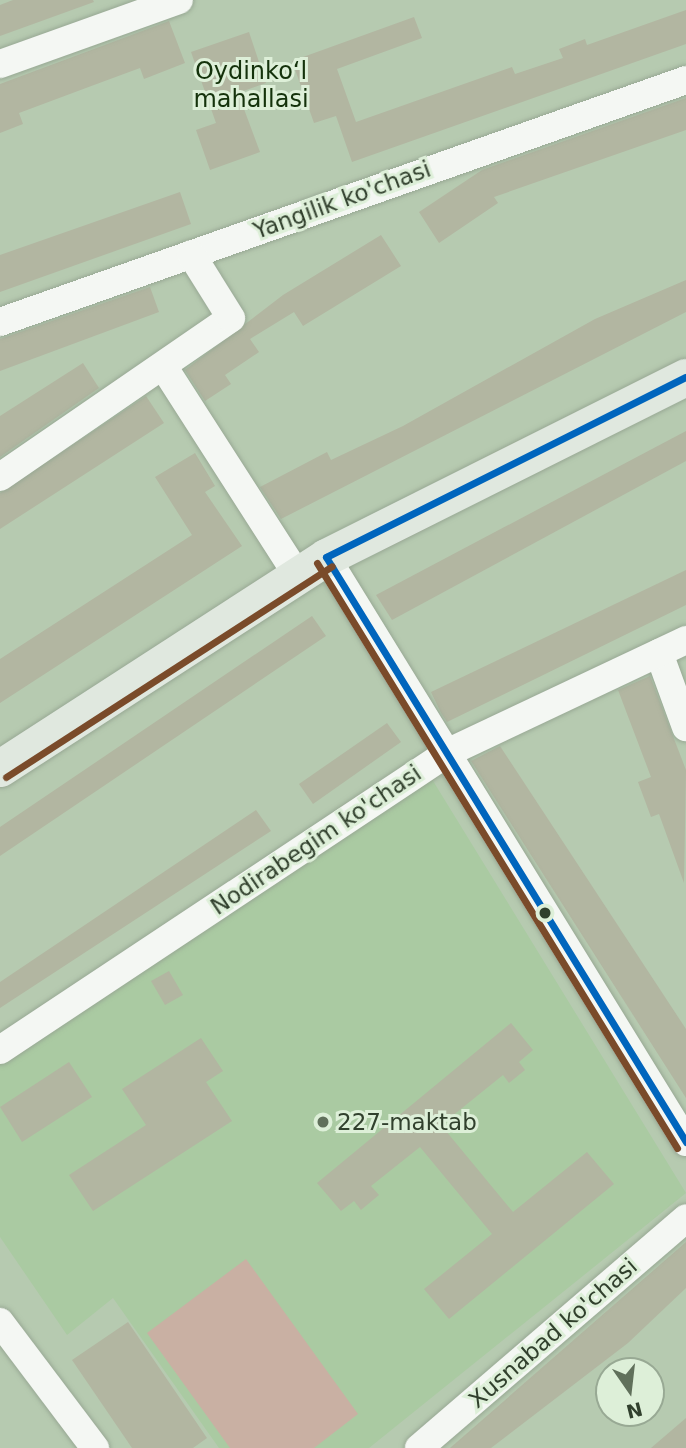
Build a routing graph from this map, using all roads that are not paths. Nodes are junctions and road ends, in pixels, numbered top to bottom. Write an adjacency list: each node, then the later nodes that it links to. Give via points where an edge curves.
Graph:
1 (179, 0): 2 (street)
2 (0, 64)
3 (686, 80): 4 (street, Yangilik ko'chasi)
4 (191, 254): 5 (street, Yangilik ko'chasi); 6 (street, via 231,318)
5 (0, 322)
6 (165, 369): 8 (street); 9 (street)
7 (686, 377): 9 (main road)
8 (0, 477)
9 (311, 566): 13 (street); 14 (main road)
10 (686, 640): 11 (street, Nodirabegim ko'chasi)
11 (659, 653): 12 (street); 13 (street, Nodirabegim ko'chasi)
12 (686, 727)
13 (449, 752): 15 (street, Nodirabegim ko'chasi); 16 (street)
14 (0, 768)
15 (0, 1050)
16 (686, 1143)
17 (686, 1218): 20 (street, Xusnabad ko'chasi)
18 (0, 1322): 19 (street)
19 (95, 1448)
20 (419, 1448)

